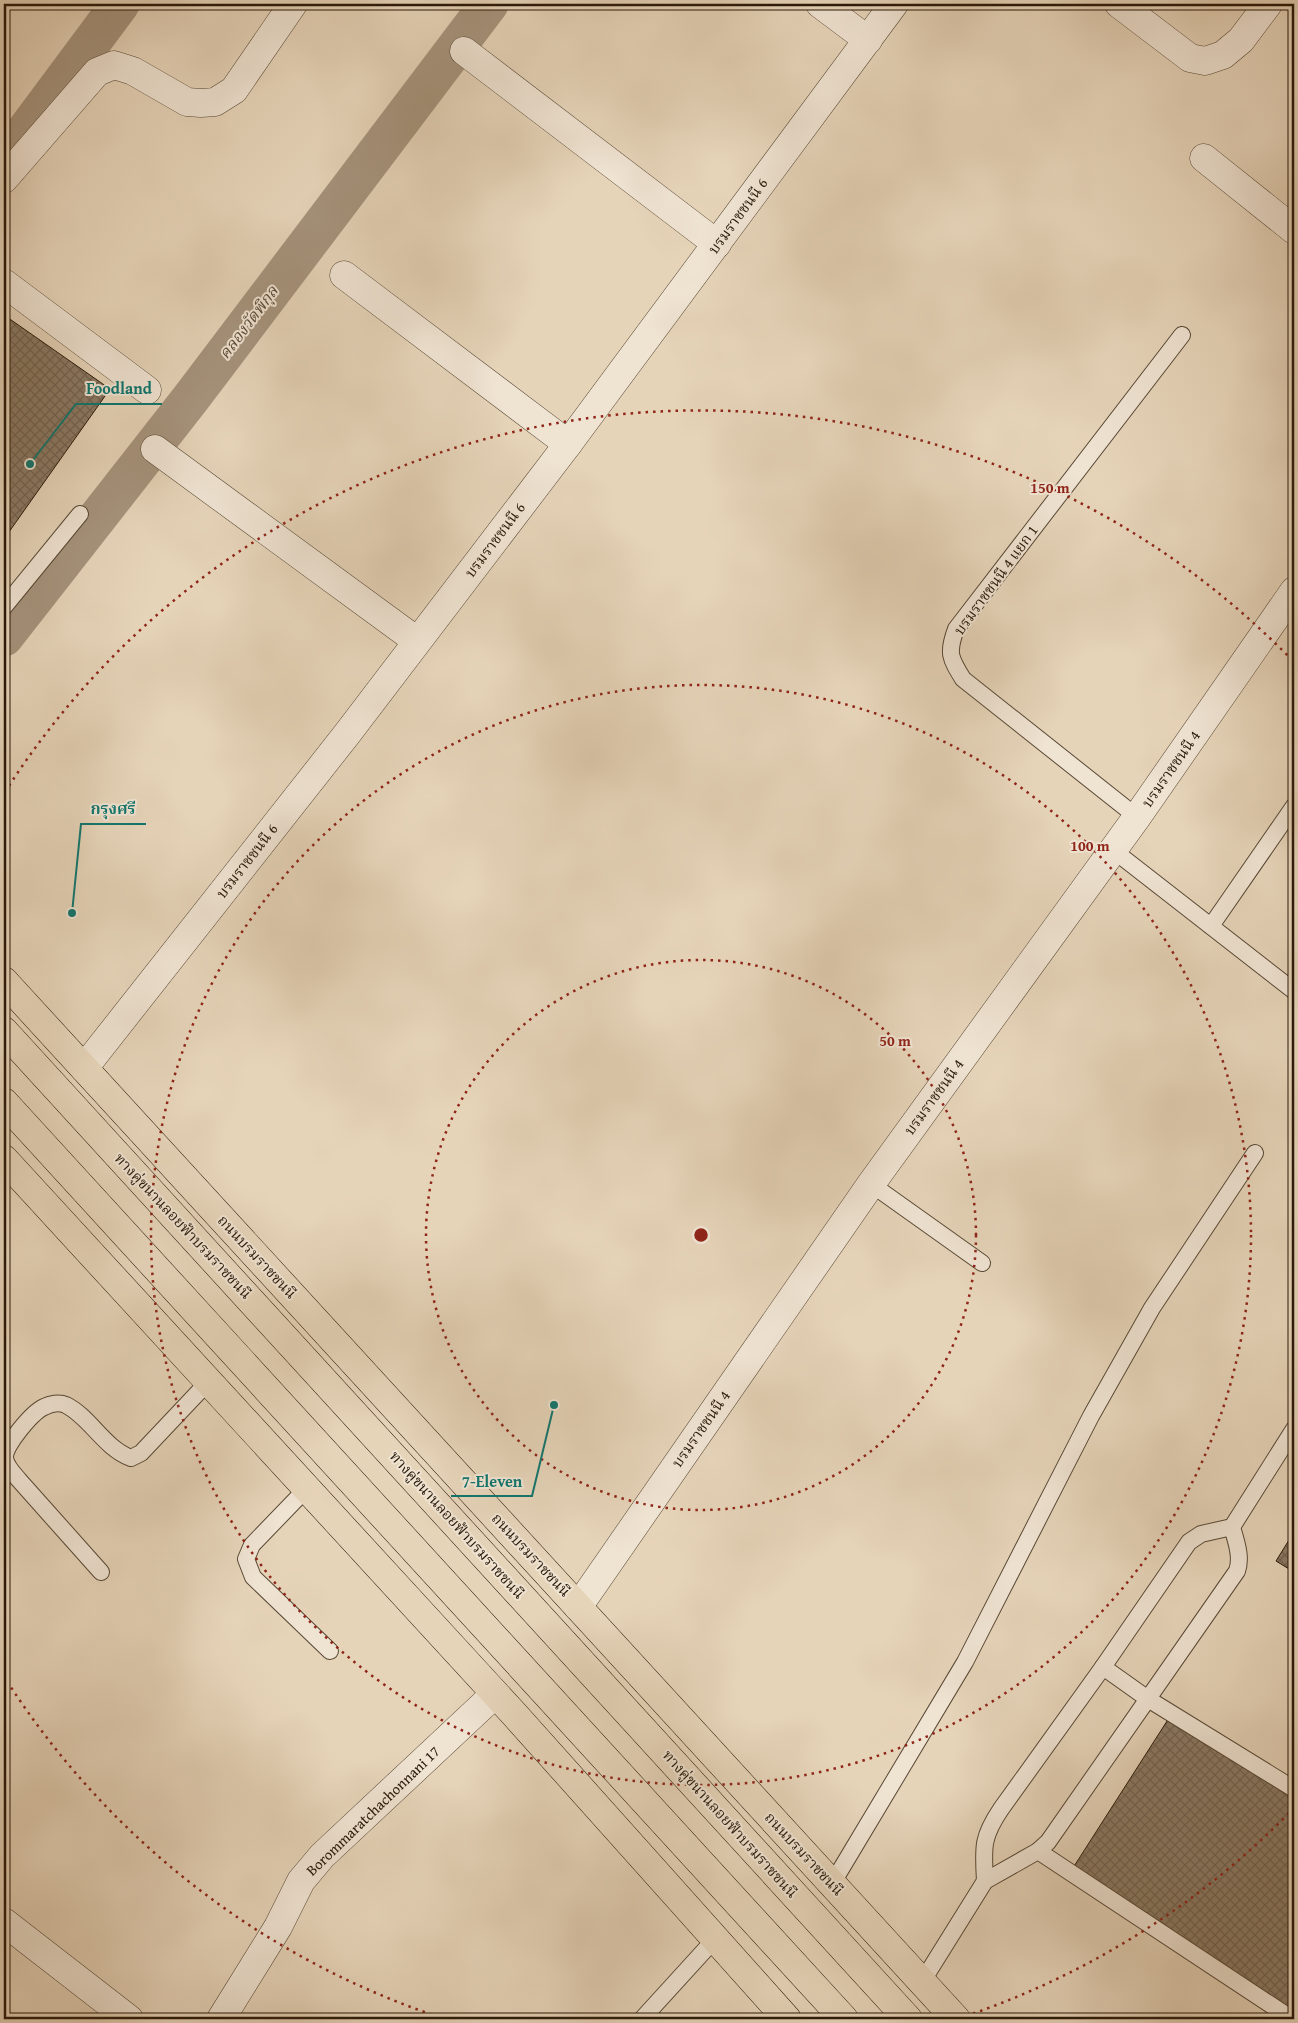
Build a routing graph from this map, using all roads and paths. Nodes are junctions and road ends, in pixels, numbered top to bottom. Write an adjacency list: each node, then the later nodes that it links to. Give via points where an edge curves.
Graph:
1 (294, 4): 9 (street, via 234,90 214,102 187,102 132,71 114,65 97,72)
2 (820, 4): 6 (street)
3 (894, 4): 6 (street, บรมราชชนนี 6)
4 (1119, 4): 5 (street, via 1190,58 1205,61 1223,55 1241,40)
5 (1268, 4)
6 (868, 40): 11 (street, บรมราชชนนี 6)
7 (464, 50): 11 (street)
8 (1204, 158): 10 (street)
9 (4, 179)
10 (1294, 230)
11 (718, 244): 16 (street, บรมราชชนนี 6)
12 (344, 275): 16 (street)
13 (4, 283): 15 (street)
14 (1182, 334): 23 (lane, บรมราชชนนี 4 แยก 1, via 956,629 950,646 951,660 963,679)
15 (147, 390)
16 (568, 444): 21 (street, บรมราชชนนี 6)
17 (154, 449): 21 (street)
18 (80, 514): 20 (lane)
19 (1294, 591): 23 (street, บรมราชชนนี 4)
20 (4, 607)
21 (417, 641): 29 (street, บรมราชชนนี 6)
22 (1294, 806): 25 (lane)
23 (1137, 817): 24 (street, บรมราชชนนี 4)
24 (1113, 850): 25 (lane); 33 (street, บรมราชชนนี 4)
25 (1211, 926): 27 (lane)
26 (4, 981): 29 (main road, ถนนบรมราชชนนี)
27 (1294, 991)
28 (4, 1031): 57 (main road, ทางคู่ขนานลอยฟ้าบรมราชชนนี)
29 (84, 1068): 40 (main road, ถนนบรมราชชนนี)
30 (4, 1102): 56 (main road)
31 (1255, 1153): 48 (lane, via 1152,1308 1091,1416 965,1662)
32 (5, 1165): 35 (main road)
33 (871, 1184): 34 (lane); 40 (street, บรมราชชนนี 4)
34 (982, 1263)
35 (209, 1381): 37 (main road); 39 (lane, via 141,1453 131,1458 120,1454 65,1404 53,1403 42,1408 6,1449 7,1464 19,1480)
36 (1294, 1429): 38 (lane)
37 (307, 1488): 41 (lane, via 252,1545 246,1559 253,1577); 43 (main road)
38 (1232, 1527): 42 (lane, via 1201,1534 1189,1542); 44 (lane, via 1238,1552 1237,1571)
39 (101, 1572)
40 (578, 1607): 48 (main road, ถนนบรมราชชนนี)
41 (330, 1651)
42 (1103, 1667): 44 (lane); 47 (lane, via 988,1827 983,1848)
43 (495, 1694): 50 (main road); 53 (street, Borommaratchachonnani 17, via 322,1856 301,1881 278,1927)
44 (1148, 1699): 45 (lane); 46 (lane, via 1048,1842)
45 (1294, 1789)
46 (1038, 1851): 47 (lane); 59 (lane)
47 (985, 1881): 51 (lane)
48 (832, 1884): 51 (main road, ถนนบรมราชชนนี)
49 (4, 1922): 52 (street)
50 (714, 1940): 54 (lane); 55 (main road)
51 (922, 1982): 58 (main road, ถนนบรมราชชนนี)
52 (129, 2019)
53 (221, 2019)
54 (642, 2019)
55 (787, 2019)
56 (844, 2019)
57 (908, 2019)
58 (956, 2019)
59 (1292, 2019)

